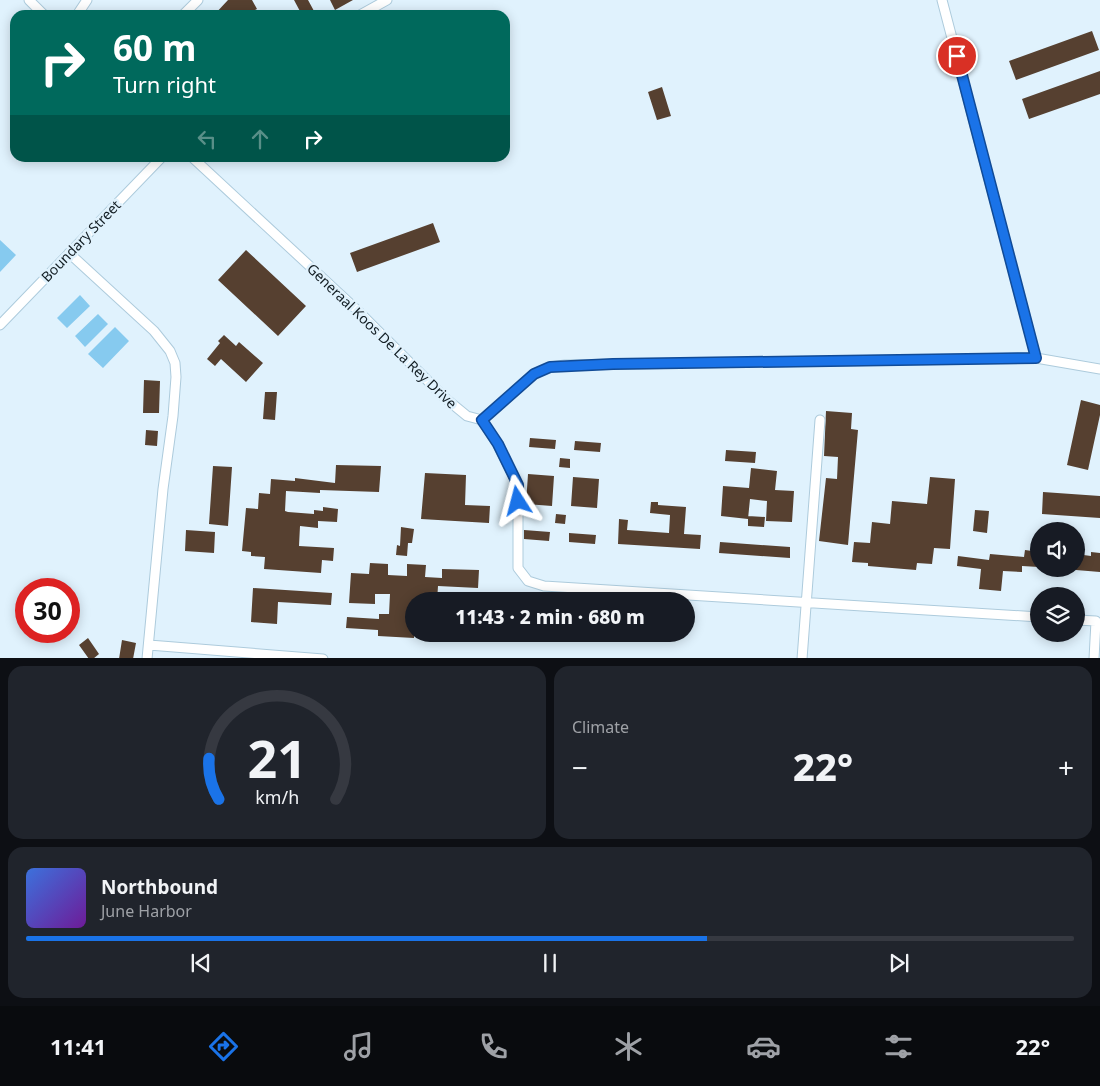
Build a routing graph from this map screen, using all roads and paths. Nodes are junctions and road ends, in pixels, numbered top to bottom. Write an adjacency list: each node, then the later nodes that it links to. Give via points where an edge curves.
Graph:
1 (29, 0): 5 (street)
2 (198, 0): 6 (street)
3 (387, 0): 7 (street)
4 (942, 0): 12 (street)
5 (39, 10)
6 (189, 10)
7 (369, 10)
8 (157, 162): 10 (street, Boundary Street)
9 (197, 162): 14 (street, Generaal Koos De La Rey Drive, via 357,310 445,398 467,416)
10 (69, 253): 11 (street, Boundary Street); 19 (street, via 154,331 175,363 173,416 163,489)
11 (0, 325)
12 (1036, 358): 13 (street); 14 (street, via 566,365 534,374)
13 (1100, 369)
14 (482, 420): 16 (street, via 518,485 518,568 528,581 544,586)
15 (820, 420): 16 (street)
16 (806, 603): 17 (street); 22 (street)
17 (1030, 617)
18 (1085, 620): 23 (street, via 1096,621)
19 (150, 646): 20 (street); 21 (street)
20 (147, 658)
21 (323, 658)
22 (802, 658)
23 (1094, 658)

